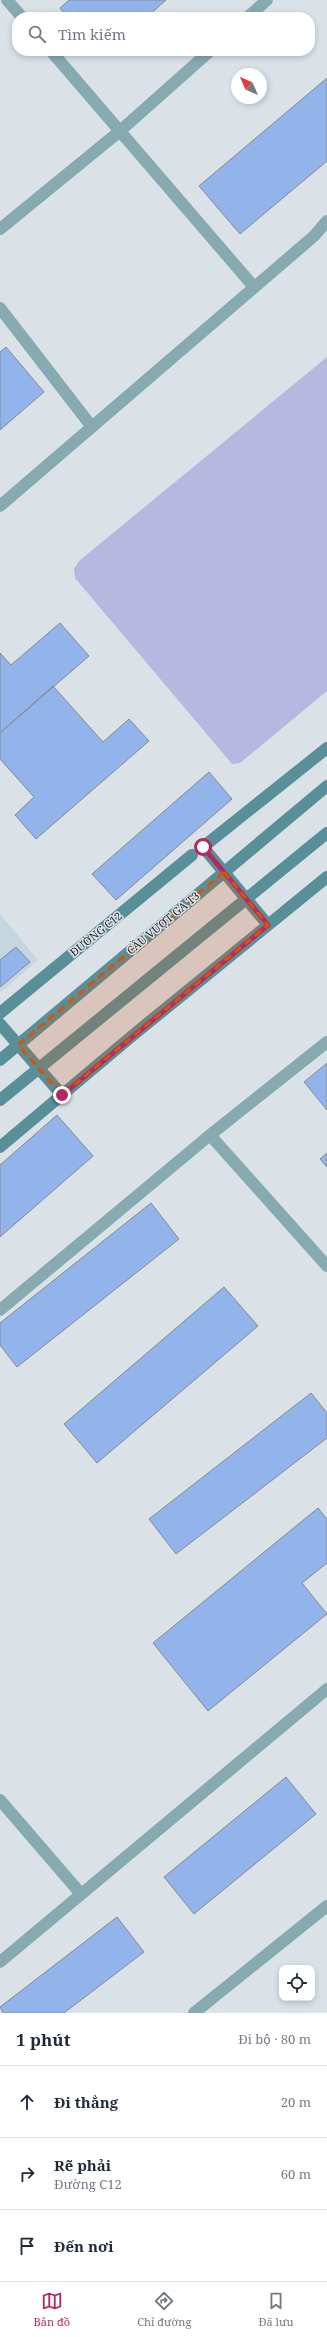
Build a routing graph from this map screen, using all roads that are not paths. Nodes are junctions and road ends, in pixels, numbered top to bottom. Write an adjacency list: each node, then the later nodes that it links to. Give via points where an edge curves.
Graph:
1 (7, 0): 3 (street)
2 (267, 0): 4 (street)
3 (18, 12)
4 (254, 12)
5 (55, 56): 7 (street)
6 (204, 56): 7 (street)
7 (120, 131): 9 (street); 10 (street)
8 (327, 221): 10 (street, via 314,236)
9 (0, 229)
10 (254, 287): 12 (street)
11 (0, 308): 12 (street)
12 (92, 427): 13 (street)
13 (0, 506)
14 (327, 748): 19 (main road, via 203,847)
15 (327, 786): 23 (main road, CẦU VƯỢT GA T3, bridge)
16 (327, 833): 25 (main road, bridge)
17 (192, 855): 20 (main road, ĐƯỜNG C12)
18 (327, 877): 19 (main road)
19 (268, 925): 24 (main road)
20 (0, 1013)
21 (0, 1024): 24 (main road)
22 (327, 1042): 26 (street)
23 (0, 1060)
24 (62, 1095): 27 (main road)
25 (0, 1100)
26 (210, 1135): 28 (street); 29 (street)
27 (0, 1147)
28 (327, 1266)
29 (0, 1310)
30 (327, 1689): 32 (street)
31 (0, 1800): 32 (street)
32 (81, 1894): 34 (street)
33 (327, 1906): 35 (street)
34 (0, 1962)
35 (194, 2013)

